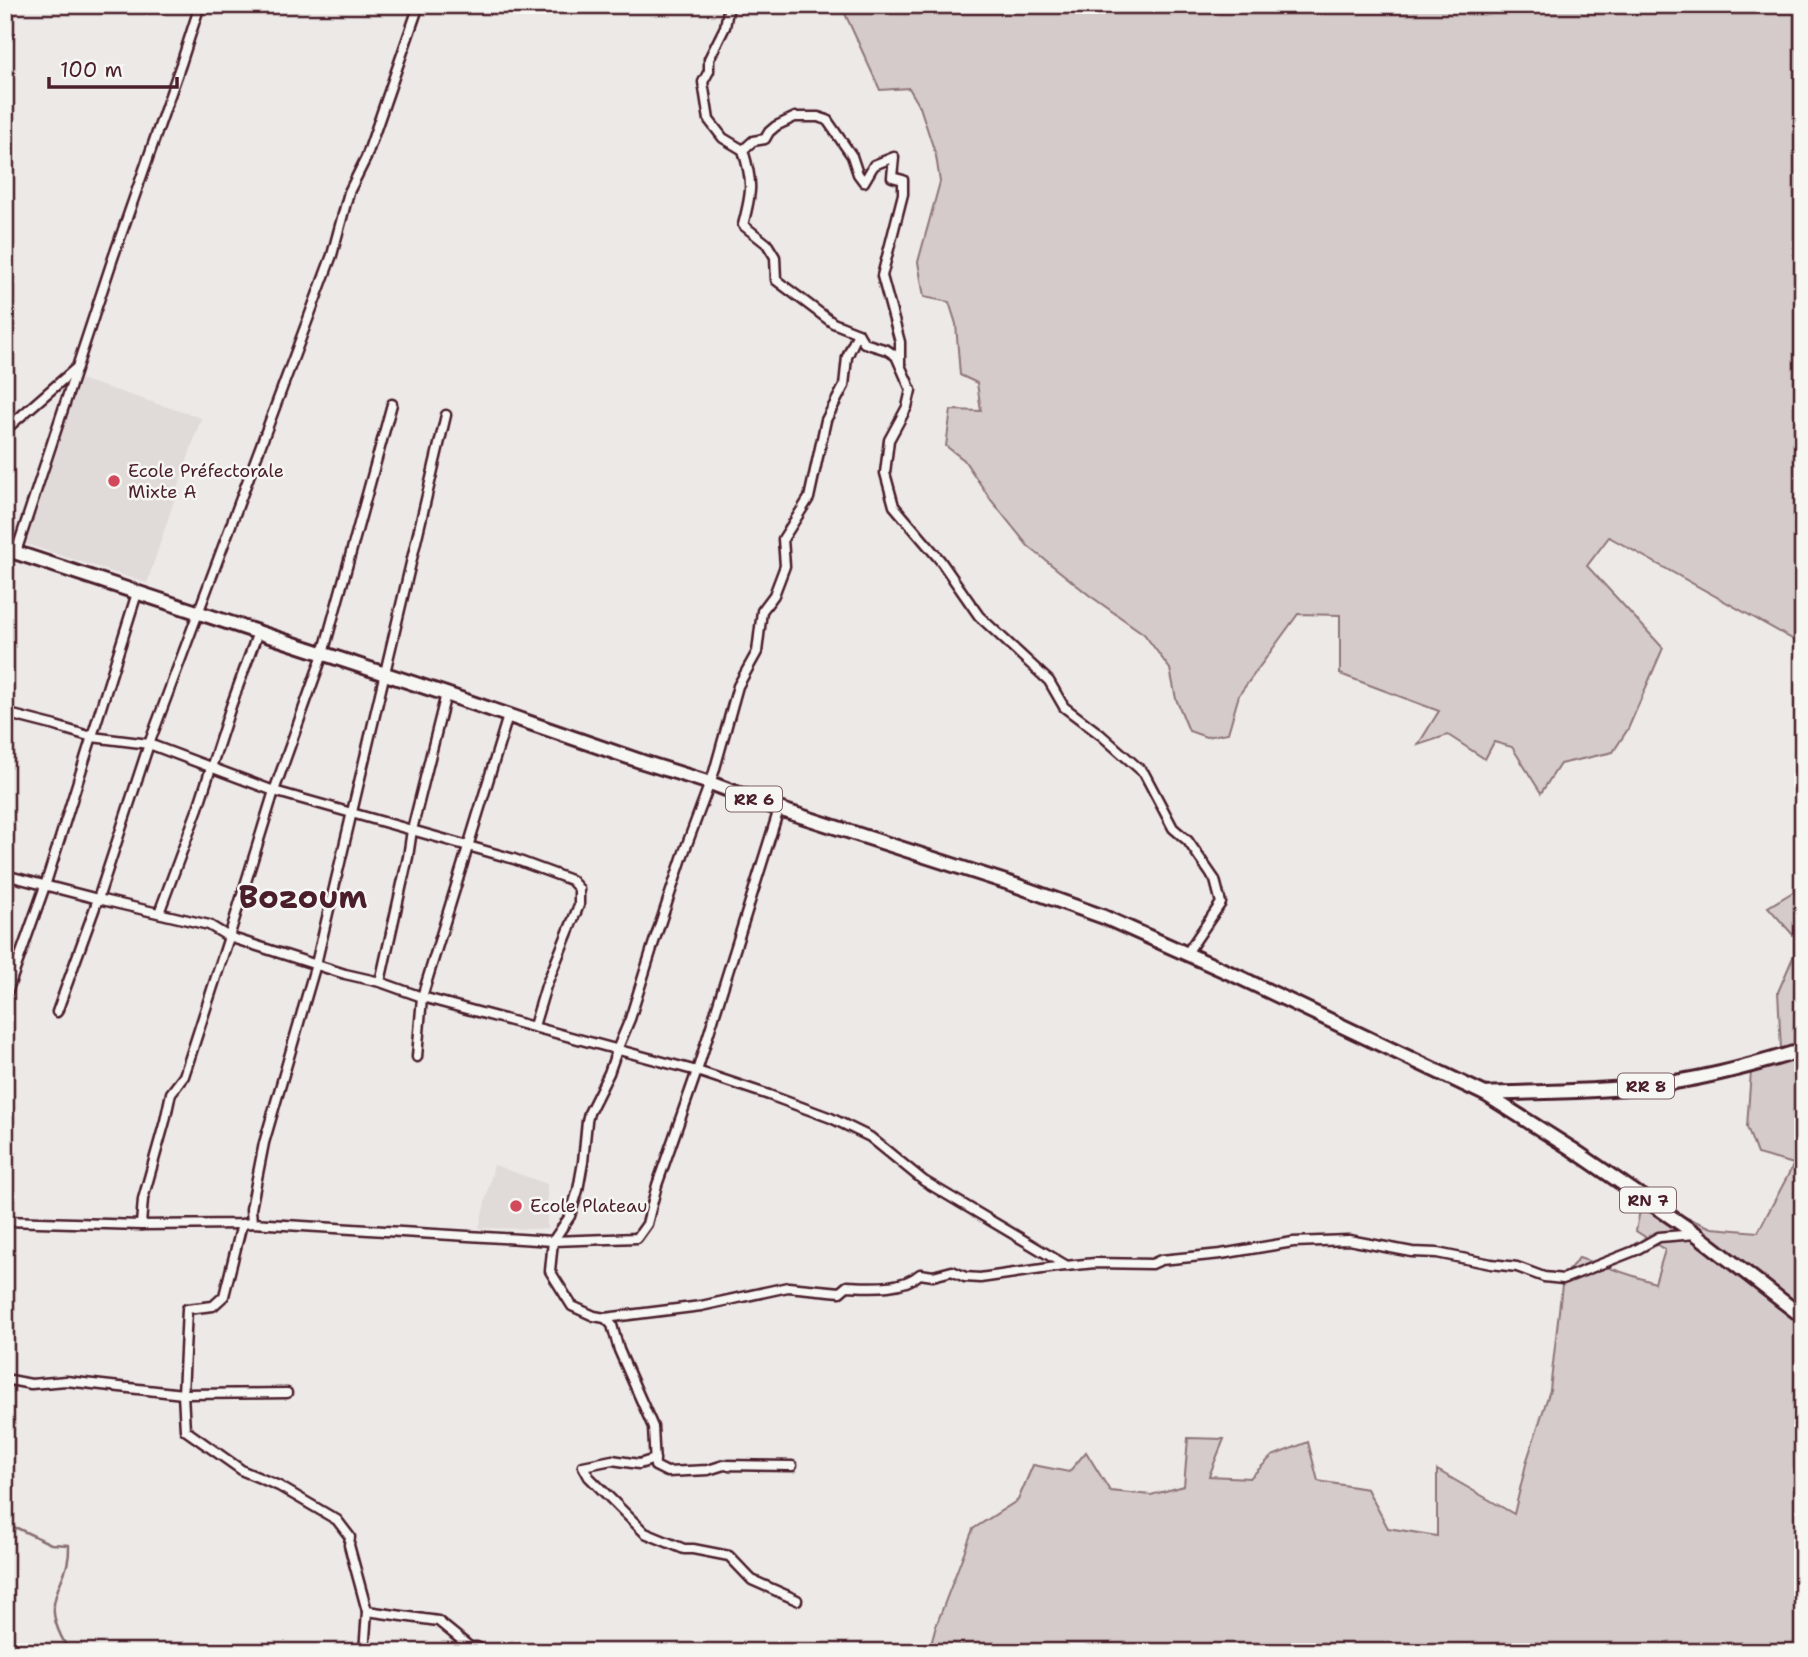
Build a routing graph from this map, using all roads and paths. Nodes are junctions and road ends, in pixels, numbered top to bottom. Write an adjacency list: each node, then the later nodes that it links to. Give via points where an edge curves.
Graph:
1 (200, 5): 7 (street)
2 (419, 5): 13 (street, via 366,158 349,192 332,255)
3 (729, 5): 4 (street, via 703,82 709,120 723,138)
4 (743, 150): 5 (street, via 751,197 743,225 767,244 775,257 776,280 833,323); 6 (street, via 795,117 818,117 827,120 864,182 874,165 894,157 892,177 902,180 903,194 882,276 900,342)
5 (858, 333): 6 (street, via 864,343 896,356); 23 (street, via 847,357 844,386 826,420 809,498 783,539 785,566 774,595 761,611 757,652 738,686)
6 (900, 366): 34 (street, via 911,390 890,440 885,472 894,506 979,616 1049,681 1064,707 1144,773 1173,828 1188,841 1215,880 1221,903)
7 (77, 367): 10 (street); 11 (street)
8 (392, 404): 15 (street)
9 (446, 415): 16 (street)
10 (5, 430)
11 (11, 550): 12 (main road, RR 6)
12 (137, 593): 13 (main road, RR 6); 20 (street)
13 (198, 611): 14 (main road, RR 6); 21 (street)
14 (258, 632): 15 (main road, RR 6); 22 (street)
15 (323, 654): 16 (main road, RR 6); 24 (street)
16 (384, 674): 17 (main road, RR 6); 26 (street)
17 (446, 694): 19 (main road, RR 6); 27 (street)
18 (5, 713): 20 (street)
19 (508, 716): 23 (main road, RR 6); 28 (street)
20 (92, 737): 21 (street); 30 (street)
21 (149, 744): 22 (street); 31 (street)
22 (211, 766): 24 (street); 32 (street)
23 (710, 783): 25 (main road, RR 6); 41 (street)
24 (274, 791): 26 (street); 33 (street)
25 (779, 809): 34 (main road, RR 6, via 1015,885); 44 (street)
26 (351, 814): 27 (street); 35 (street)
27 (412, 830): 28 (street); 36 (street)
28 (469, 846): 37 (street); 40 (street, via 565,876 579,889 576,915)
29 (5, 874): 30 (street)
30 (45, 886): 31 (street); 38 (street)
31 (98, 900): 32 (street); 39 (street)
32 (159, 912): 33 (street, via 209,925)
33 (229, 937): 35 (street); 49 (street, via 184,1076 171,1093 143,1199)
34 (1187, 953): 45 (main road, RR 6)
35 (316, 964): 36 (street); 47 (street, via 264,1143)
36 (380, 982): 37 (street)
37 (422, 997): 40 (street); 43 (street)
38 (5, 998)
39 (57, 1012)
40 (534, 1026): 41 (street)
41 (617, 1050): 44 (street); 51 (street, via 587,1121 570,1216)
42 (1803, 1051): 45 (main road, RR 8, via 1649,1086)
43 (417, 1057)
44 (697, 1072): 51 (street, via 647,1224 637,1238); 52 (street, via 860,1131 925,1181)
45 (1485, 1094): 50 (main road, RN 7)
46 (5, 1221): 49 (street)
47 (252, 1223): 48 (street); 51 (street)
48 (242, 1224): 49 (street); 57 (street, via 224,1296 213,1306 187,1309)
49 (141, 1225)
50 (1696, 1234): 52 (street, via 1659,1237 1563,1279 1517,1266 1349,1240 1293,1242 1152,1264); 53 (main road, RN 7)
51 (553, 1241): 54 (street, via 550,1271 572,1306)
52 (1067, 1266): 54 (street, via 980,1278 965,1278 952,1271 920,1274 900,1284 847,1286 840,1292 788,1287 701,1306)
53 (1803, 1317)
54 (606, 1318): 58 (street, via 653,1427)
55 (5, 1379): 57 (street)
56 (286, 1393): 57 (street)
57 (183, 1394): 61 (street, via 185,1430 243,1471 337,1520 349,1537)
58 (655, 1459): 59 (street, via 655,1466 667,1472 724,1465); 60 (street, via 639,1464 612,1460 583,1465 589,1477 645,1533 684,1549 729,1556 752,1580)
59 (792, 1466)
60 (797, 1600)
61 (367, 1611): 62 (street); 63 (street, via 438,1620)
62 (365, 1652)
63 (483, 1652)

